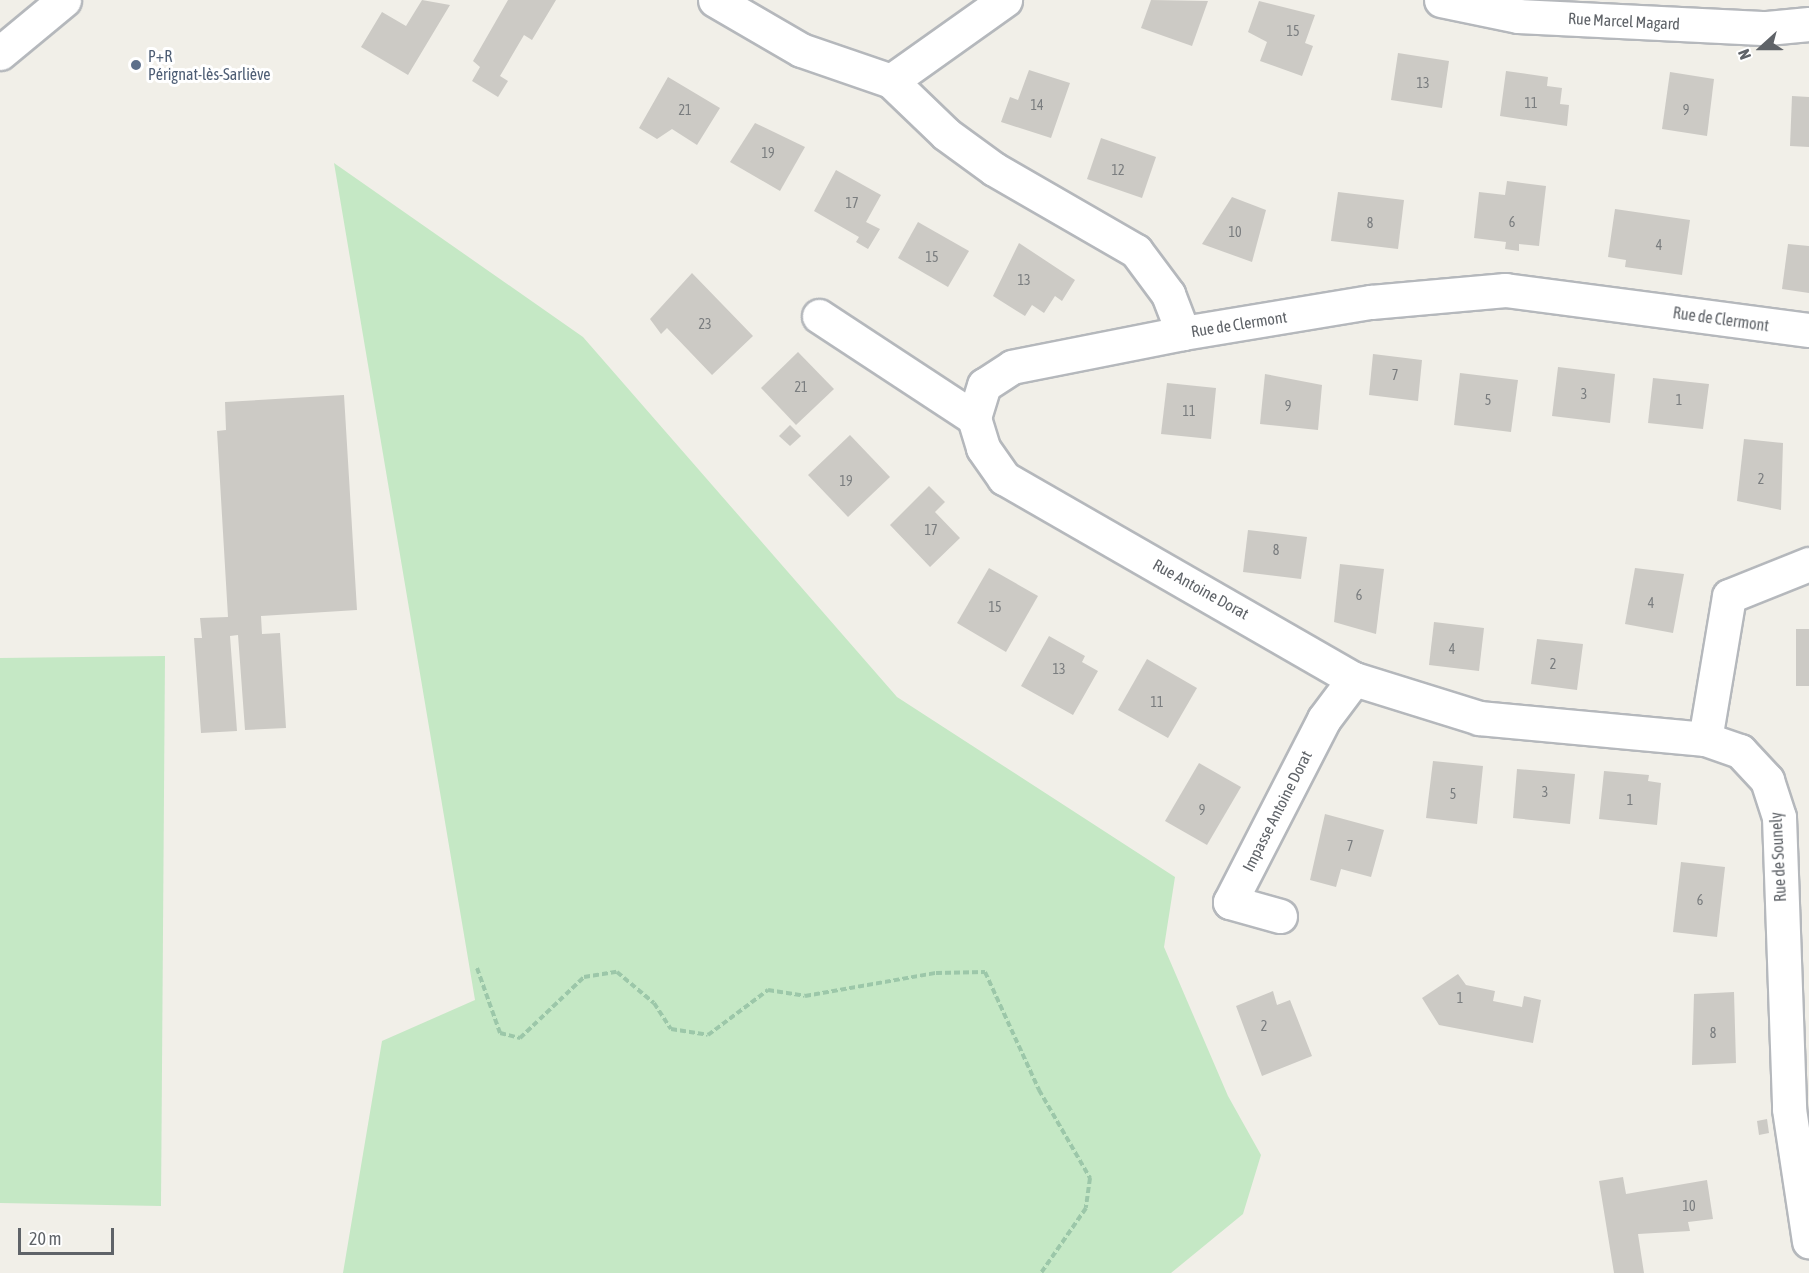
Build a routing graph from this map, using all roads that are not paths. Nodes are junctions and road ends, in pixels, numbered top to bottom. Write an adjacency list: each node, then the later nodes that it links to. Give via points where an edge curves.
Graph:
1 (64, 0): 7 (street)
2 (715, 0): 8 (street, Rue de Clermont, via 801,50)
3 (1005, 0): 8 (street)
4 (1441, 0): 5 (street, Rue Marcel Magard)
5 (1477, 4): 6 (street, Rue Marcel Magard, via 1518,16 1755,28)
6 (1809, 24)
7 (0, 53)
8 (891, 81): 11 (street, Rue de Clermont, via 946,134 994,169 1136,251 1168,294)
9 (819, 316): 12 (street)
10 (1809, 330): 11 (street, Rue de Clermont, via 1504,290 1381,300)
11 (1183, 333): 12 (street, via 1012,367 984,385)
12 (974, 418): 14 (street, Rue Antoine Dorat, via 983,448 1004,478)
13 (1809, 564): 15 (street, via 1729,596)
14 (1354, 679): 15 (street, Rue Antoine Dorat, via 1479,718); 16 (street, Impasse Antoine Dorat, via 1324,719 1230,902)
15 (1705, 739): 17 (street, Rue de Sounely, via 1740,751 1767,780 1779,817 1789,1109)
16 (1280, 916)
17 (1809, 1242)

